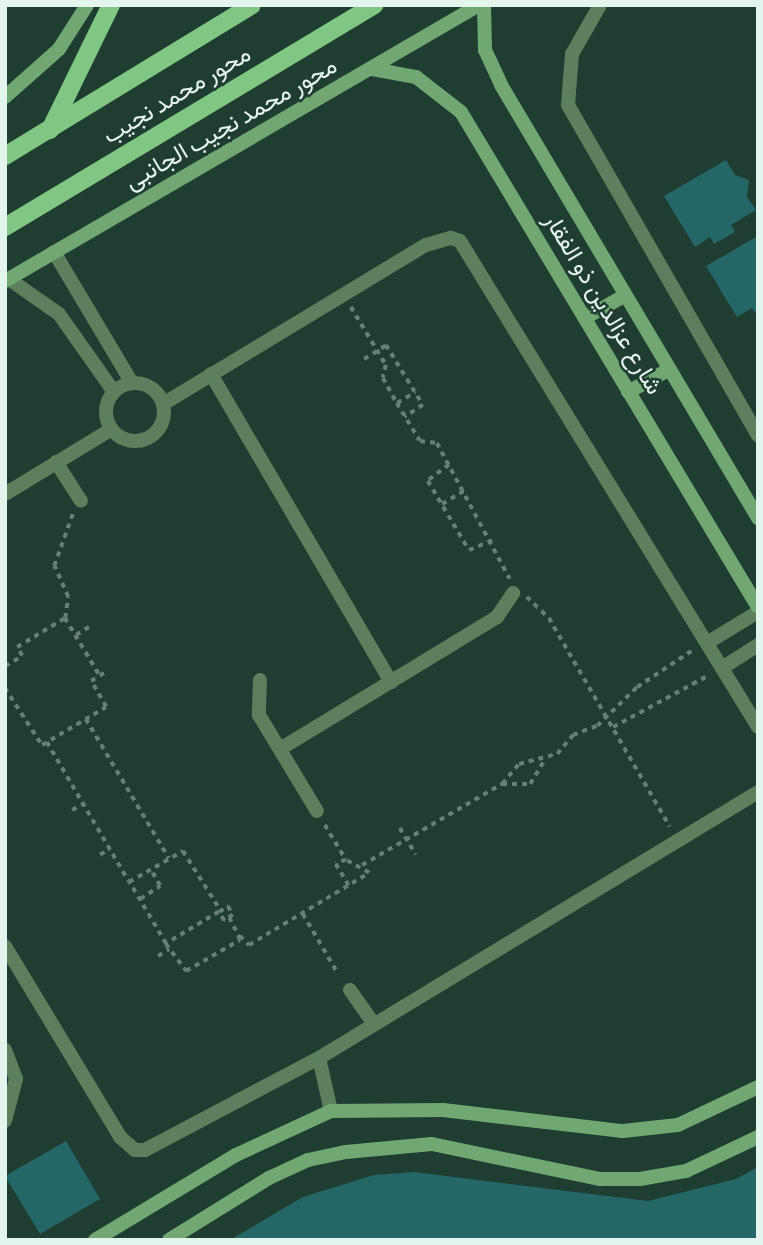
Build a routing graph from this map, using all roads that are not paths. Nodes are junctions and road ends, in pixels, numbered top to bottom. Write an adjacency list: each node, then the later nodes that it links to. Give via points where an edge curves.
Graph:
1 (86, 5): 8 (street, via 58,49)
2 (111, 5): 9 (main road)
3 (252, 5): 9 (main road, محور محمد نجيب)
4 (374, 5): 11 (main road, محور محمد نجيب)
5 (481, 5): 7 (street, محور محمد نجيب الجانبى); 14 (street, شارع عزالدين ذو الفقار, via 485,50 492,68)
6 (600, 5): 23 (street, via 572,54 568,106)
7 (372, 69): 12 (street, محور محمد نجيب الجانبى); 15 (street, شارع عزالدين ذو الفقار, via 416,77 461,112)
8 (5, 97)
9 (50, 130): 10 (main road, محور محمد نجيب)
10 (5, 156)
11 (5, 227)
12 (54, 252): 13 (street, محور محمد نجيب الجانبى); 18 (street)
13 (7, 280): 19 (street, via 58,314)
14 (624, 296): 15 (street); 16 (street, شارع عزالدين ذو الفقار)
15 (585, 318): 20 (street, شارع عزالدين ذو الفقار)
16 (668, 370): 20 (street); 27 (street, شارع عزالدين ذو الفقار)
17 (211, 374): 21 (street); 31 (street, via 426,245 451,238 460,242); 35 (street)
18 (132, 383): 19 (street); 21 (street, via 151,388)
19 (114, 392): 22 (street, via 106,410)
20 (628, 392): 29 (street, شارع عزالدين ذو الفقار)
21 (163, 404): 22 (street, via 162,424 148,438 129,440)
22 (112, 429): 24 (street)
23 (758, 435)
24 (56, 462): 25 (street); 26 (street)
25 (5, 494)
26 (81, 501)
27 (758, 518)
28 (513, 593): 35 (street, via 506,611)
29 (758, 607)
30 (758, 612): 31 (street)
31 (704, 645): 33 (street)
32 (758, 645): 33 (street)
33 (718, 668): 36 (street)
34 (260, 680): 37 (street, via 259,715)
35 (391, 682): 37 (street)
36 (758, 727)
37 (279, 750): 39 (street)
38 (758, 792): 42 (street)
39 (317, 811)
40 (5, 946): 44 (street, via 120,1137 135,1150 156,1148)
41 (350, 990): 42 (street)
42 (374, 1024): 44 (street)
43 (5, 1050): 47 (street, via 16,1079)
44 (319, 1058): 46 (street)
45 (758, 1087): 46 (street, via 706,1115 652,1130 596,1130 443,1110)
46 (331, 1111): 49 (street, via 236,1155)
47 (5, 1121)
48 (758, 1137): 50 (street, via 686,1171 640,1178 600,1179 432,1144 346,1152 309,1160 269,1178)
49 (95, 1240)
50 (169, 1240)

